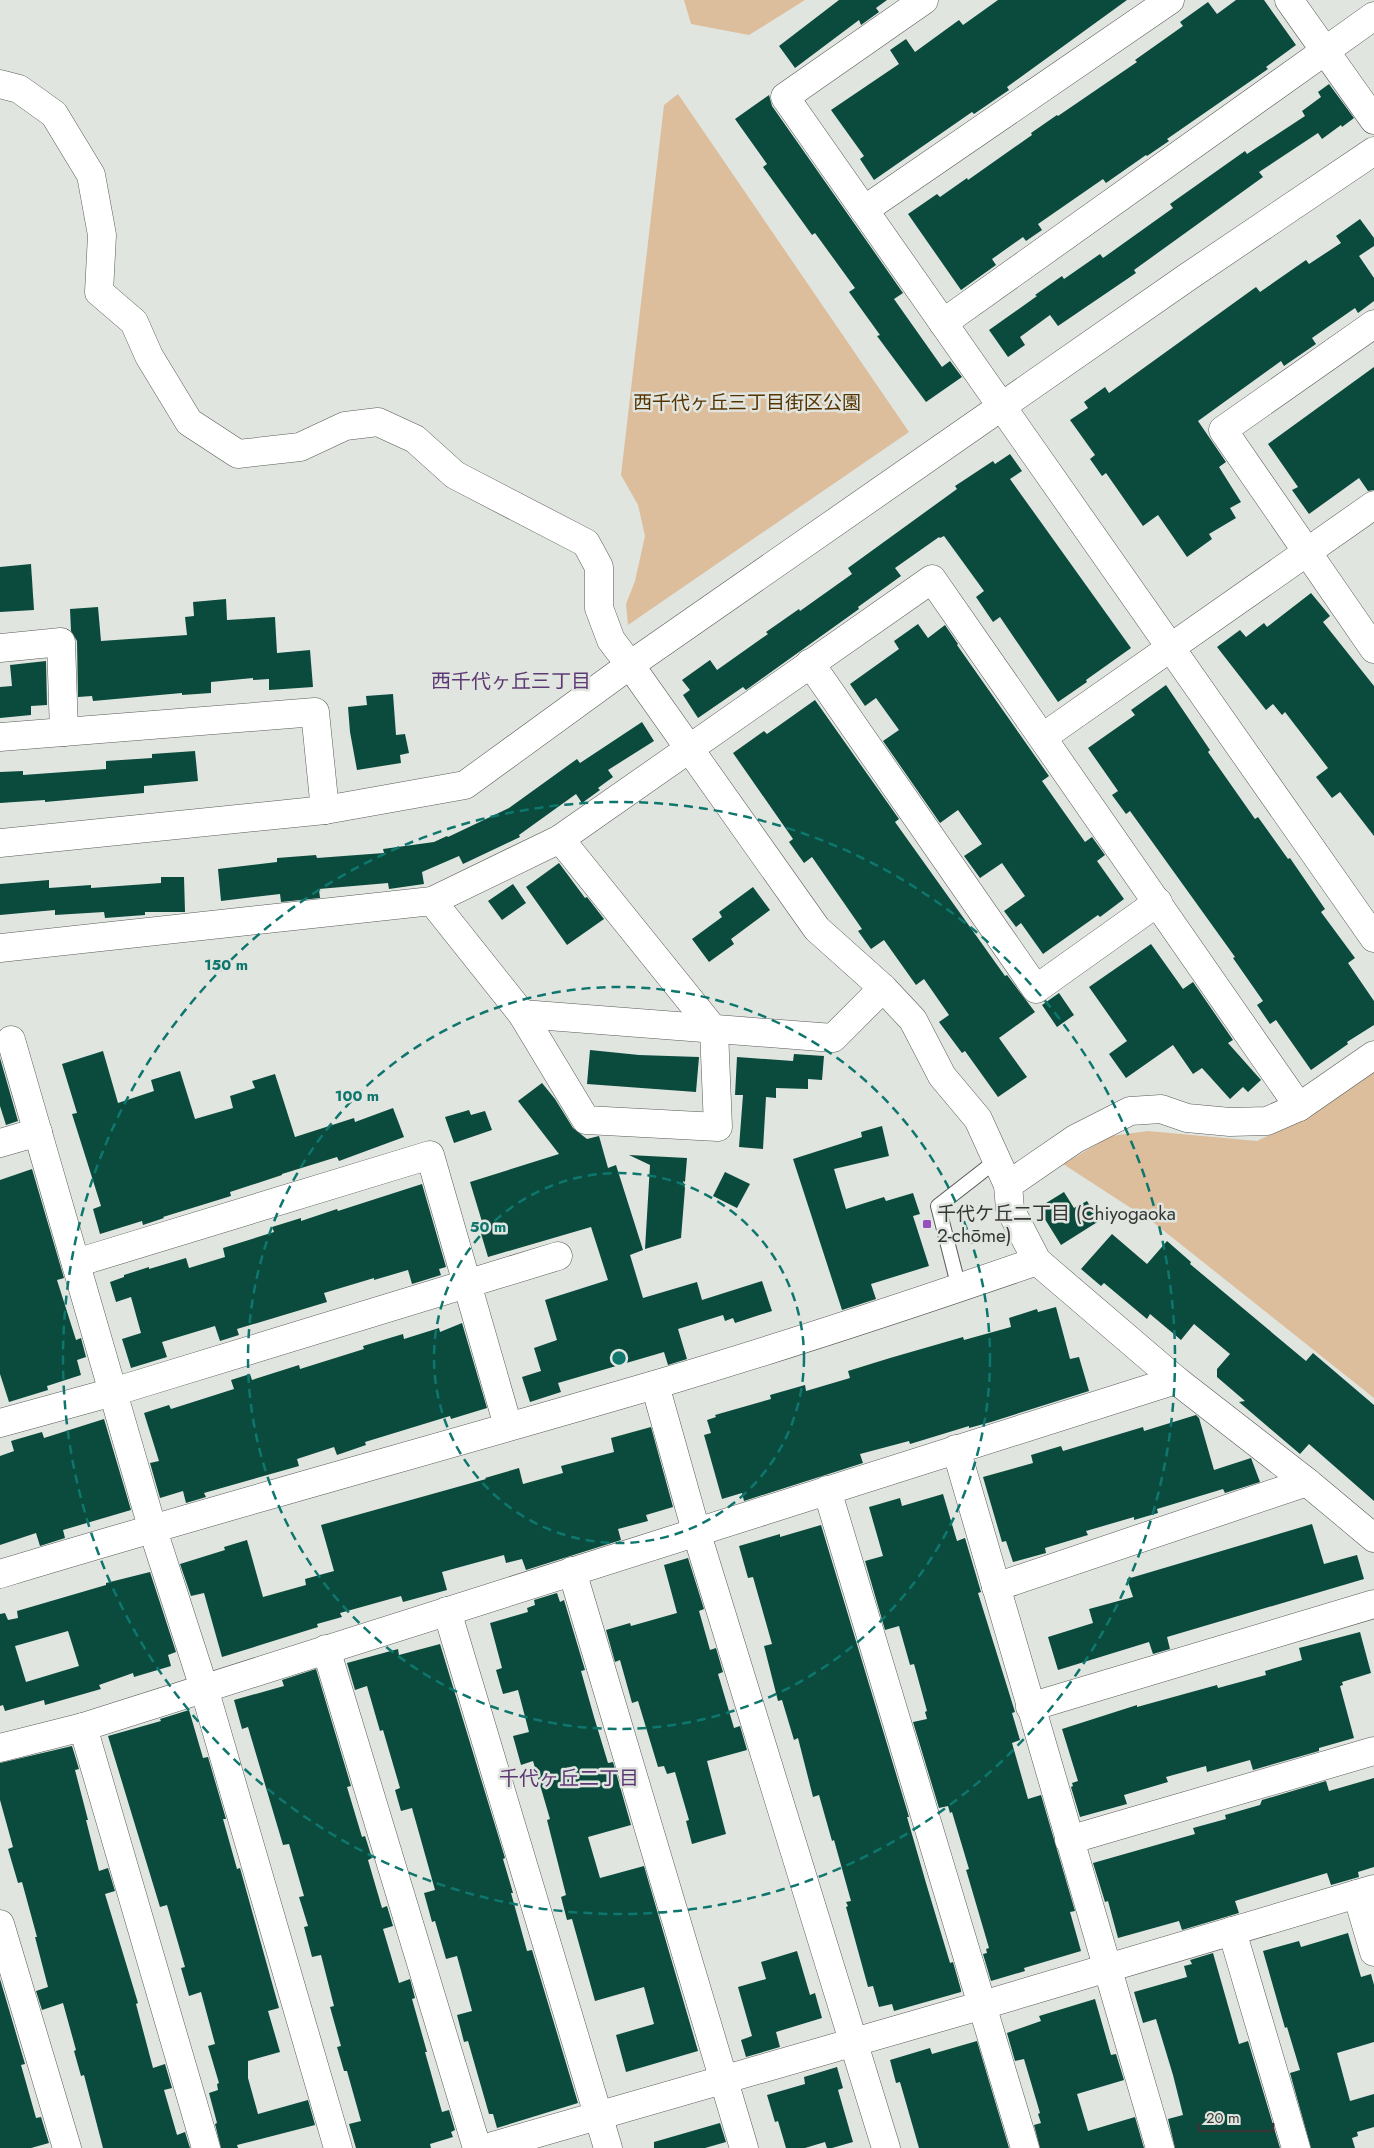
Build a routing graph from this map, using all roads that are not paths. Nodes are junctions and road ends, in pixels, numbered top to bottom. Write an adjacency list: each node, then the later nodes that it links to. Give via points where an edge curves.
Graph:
1 (924, 0): 9 (street, via 784,96)
2 (1170, 0): 9 (street)
3 (1289, 0): 5 (street)
4 (1374, 16): 5 (street)
5 (1325, 51): 7 (street); 10 (street)
6 (0, 84): 19 (street, via 19,89 54,114 91,175 102,235 99,292 134,322 149,356 190,422 238,454 300,447 345,426 378,422 414,439 455,475 586,543 599,567 599,608 611,640)
7 (1374, 120)
8 (1374, 151): 12 (street)
9 (864, 210): 10 (street)
10 (943, 323): 12 (street)
11 (1374, 324): 14 (street, via 1223,430)
12 (1002, 407): 15 (street); 19 (street)
13 (1374, 505): 14 (street)
14 (1307, 552): 15 (street); 17 (street)
15 (1171, 647): 22 (street); 29 (street)
16 (0, 648): 20 (street, via 61,642)
17 (1374, 649)
18 (810, 664): 22 (street, via 932,579); 23 (street); 28 (street, via 1036,989)
19 (630, 665): 23 (street); 24 (street, via 465,785)
20 (64, 732): 21 (street); 24 (street, via 315,712)
21 (0, 737)
22 (1043, 737): 28 (street)
23 (690, 747): 25 (street); 31 (street, via 817,929)
24 (325, 810): 26 (street)
25 (560, 839): 27 (street); 33 (street)
26 (0, 843)
27 (432, 901): 30 (street); 32 (street)
28 (1158, 902): 36 (street)
29 (1374, 938)
30 (0, 948)
31 (883, 988): 33 (street, via 833,1038); 39 (street, via 913,1020 942,1076 978,1119)
32 (522, 1014): 33 (street); 33 (street, via 586,1120 718,1127)
33 (714, 1030)
34 (11, 1040): 37 (street)
35 (1374, 1056): 36 (street)
36 (1299, 1107): 40 (street, via 1267,1121 1230,1122 1187,1118 1161,1110 1130,1111 1075,1138)
37 (38, 1132): 38 (street); 43 (street)
38 (0, 1143)
39 (998, 1160): 40 (street); 45 (lane, via 938,1206)
40 (1008, 1185): 42 (street, via 1010,1209)
41 (558, 1256): 44 (street)
42 (1037, 1261): 45 (street); 46 (street)
43 (76, 1263): 44 (street, via 430,1155); 48 (street)
44 (467, 1285): 48 (street); 50 (street)
45 (959, 1288): 47 (street)
46 (1176, 1380): 51 (street); 52 (street)
47 (655, 1385): 50 (street); 55 (street)
48 (113, 1392): 49 (street); 54 (street)
49 (0, 1423)
50 (508, 1426): 54 (street)
51 (956, 1449): 53 (street); 59 (street)
52 (1307, 1482): 56 (street); 59 (street)
53 (827, 1490): 55 (street); 74 (street)
54 (152, 1528): 58 (street); 63 (street)
55 (696, 1531): 57 (street); 75 (street)
56 (1374, 1538)
57 (572, 1571): 61 (street); 76 (street)
58 (0, 1574)
59 (996, 1587): 64 (street)
60 (1374, 1604): 64 (street)
61 (447, 1611): 62 (street); 77 (street)
62 (326, 1649): 63 (street); 81 (street)
63 (204, 1688): 65 (street); 80 (street)
64 (1030, 1708): 68 (street)
65 (83, 1727): 66 (street); 79 (street)
66 (0, 1748)
67 (1374, 1750): 68 (street)
68 (1069, 1840): 73 (street)
69 (1366, 1891): 71 (street); 72 (street)
70 (0, 1924): 78 (street)
71 (1232, 1931): 73 (street); 88 (street)
72 (1374, 1952)
73 (1108, 1968): 74 (street); 87 (street)
74 (983, 2006): 75 (street); 86 (street)
75 (854, 2042): 76 (street); 85 (street)
76 (724, 2080): 77 (street); 84 (street)
77 (598, 2116): 82 (street); 83 (street)
78 (68, 2148)
79 (206, 2148)
80 (338, 2148)
81 (477, 2148)
82 (486, 2148)
83 (608, 2148)
84 (744, 2148)
85 (886, 2148)
86 (1025, 2148)
87 (1160, 2148)
88 (1296, 2148)

